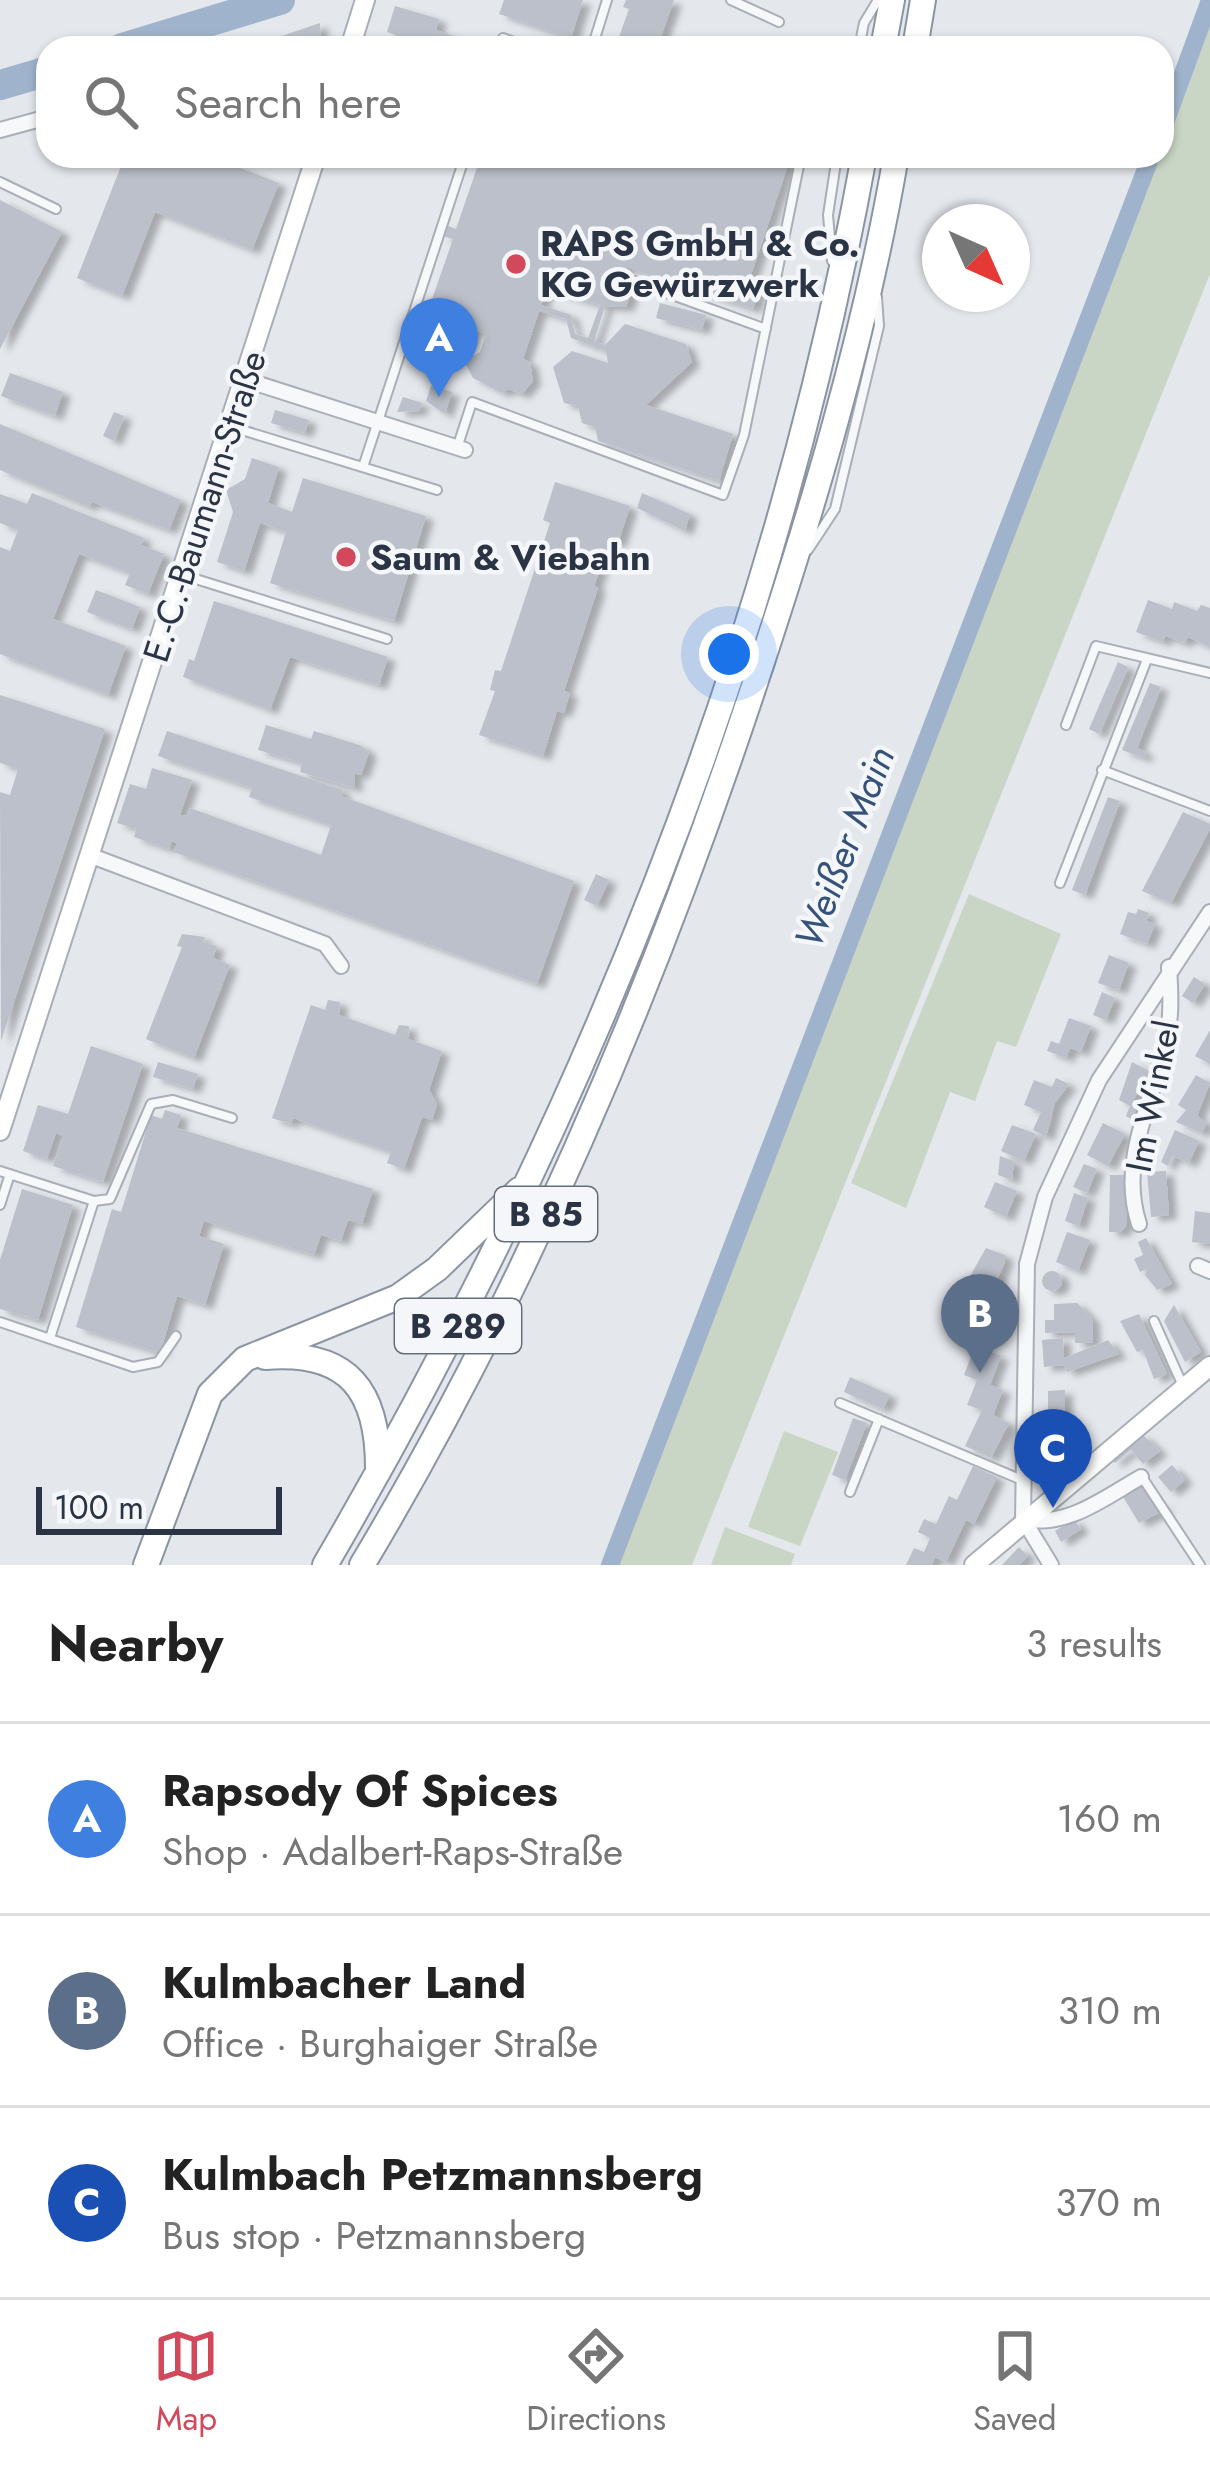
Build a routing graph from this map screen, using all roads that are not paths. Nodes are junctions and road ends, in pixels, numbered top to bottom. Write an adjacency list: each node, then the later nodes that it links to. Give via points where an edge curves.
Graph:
1 (365, 0): 8 (street)
2 (607, 0): 9 (lane)
3 (731, 0): 7 (lane)
4 (878, 0): 10 (lane)
5 (892, 0): 11 (highway)
6 (923, 0): 12 (highway)
7 (779, 22)
8 (354, 36)
9 (596, 36)
10 (861, 36)
11 (885, 36)
12 (917, 36)
13 (36, 120): 14 (street)
14 (0, 130)
15 (312, 168): 26 (street, E.-C.-Baumann-Straße)
16 (461, 168): 27 (lane)
17 (799, 168): 25 (lane)
18 (836, 168): 24 (lane, via 828,215)
19 (861, 168): 24 (highway, B 85)
20 (893, 168): 67 (highway, B 85, via 791,576 640,1009 510,1293)
21 (0, 182): 22 (lane)
22 (56, 209)
23 (634, 281): 25 (lane)
24 (836, 292): 47 (highway, B 85, via 748,616 684,805)
25 (766, 329): 29 (lane, via 723,495 472,402)
26 (246, 380): 27 (street); 28 (street, E.-C.-Baumann-Straße)
27 (377, 424): 29 (street); 30 (lane)
28 (231, 426): 30 (lane); 32 (street, E.-C.-Baumann-Straße)
29 (460, 450)
30 (363, 467): 31 (lane)
31 (437, 490)
32 (182, 575): 33 (lane); 39 (street, E.-C.-Baumann-Straße)
33 (387, 639)
34 (1145, 662): 35 (lane); 36 (lane, via 1096,646); 37 (lane)
35 (1210, 674)
36 (1066, 725)
37 (1102, 770): 38 (lane); 40 (lane)
38 (1210, 811)
39 (89, 855): 42 (street, via 325,944); 45 (street, E.-C.-Baumann-Straße)
40 (1060, 883)
41 (1210, 912): 43 (street)
42 (341, 965)
43 (1169, 967): 50 (street, Im Winkel, via 1170,1016 1133,1151); 62 (street, via 1099,1080 1045,1197 1022,1316)
44 (232, 1118): 48 (lane, via 173,1100 151,1104 118,1192)
45 (0, 1131)
46 (5, 1172): 48 (lane); 49 (lane)
47 (533, 1176): 55 (highway, via 398,1297); 60 (highway, B 289)
48 (94, 1201): 54 (lane)
49 (0, 1205)
50 (1139, 1224)
51 (1154, 1321): 57 (lane)
52 (0, 1322): 54 (lane)
53 (176, 1336): 54 (lane, via 158,1362 133,1367)
54 (50, 1338)
55 (245, 1359): 60 (highway, via 299,1354 339,1367 373,1415); 65 (highway, via 210,1394)
56 (1210, 1366): 57 (street)
57 (1184, 1387): 64 (street)
58 (840, 1403): 59 (lane)
59 (879, 1419): 62 (lane); 63 (lane)
60 (379, 1474): 66 (highway, B 289)
61 (1141, 1477): 64 (street, via 1072,1516); 70 (lane)
62 (1024, 1481): 64 (street)
63 (850, 1492)
64 (1023, 1519): 68 (street); 69 (street)
65 (146, 1565)
66 (325, 1565)
67 (362, 1565)
68 (974, 1565)
69 (1051, 1565)
70 (1200, 1565)

